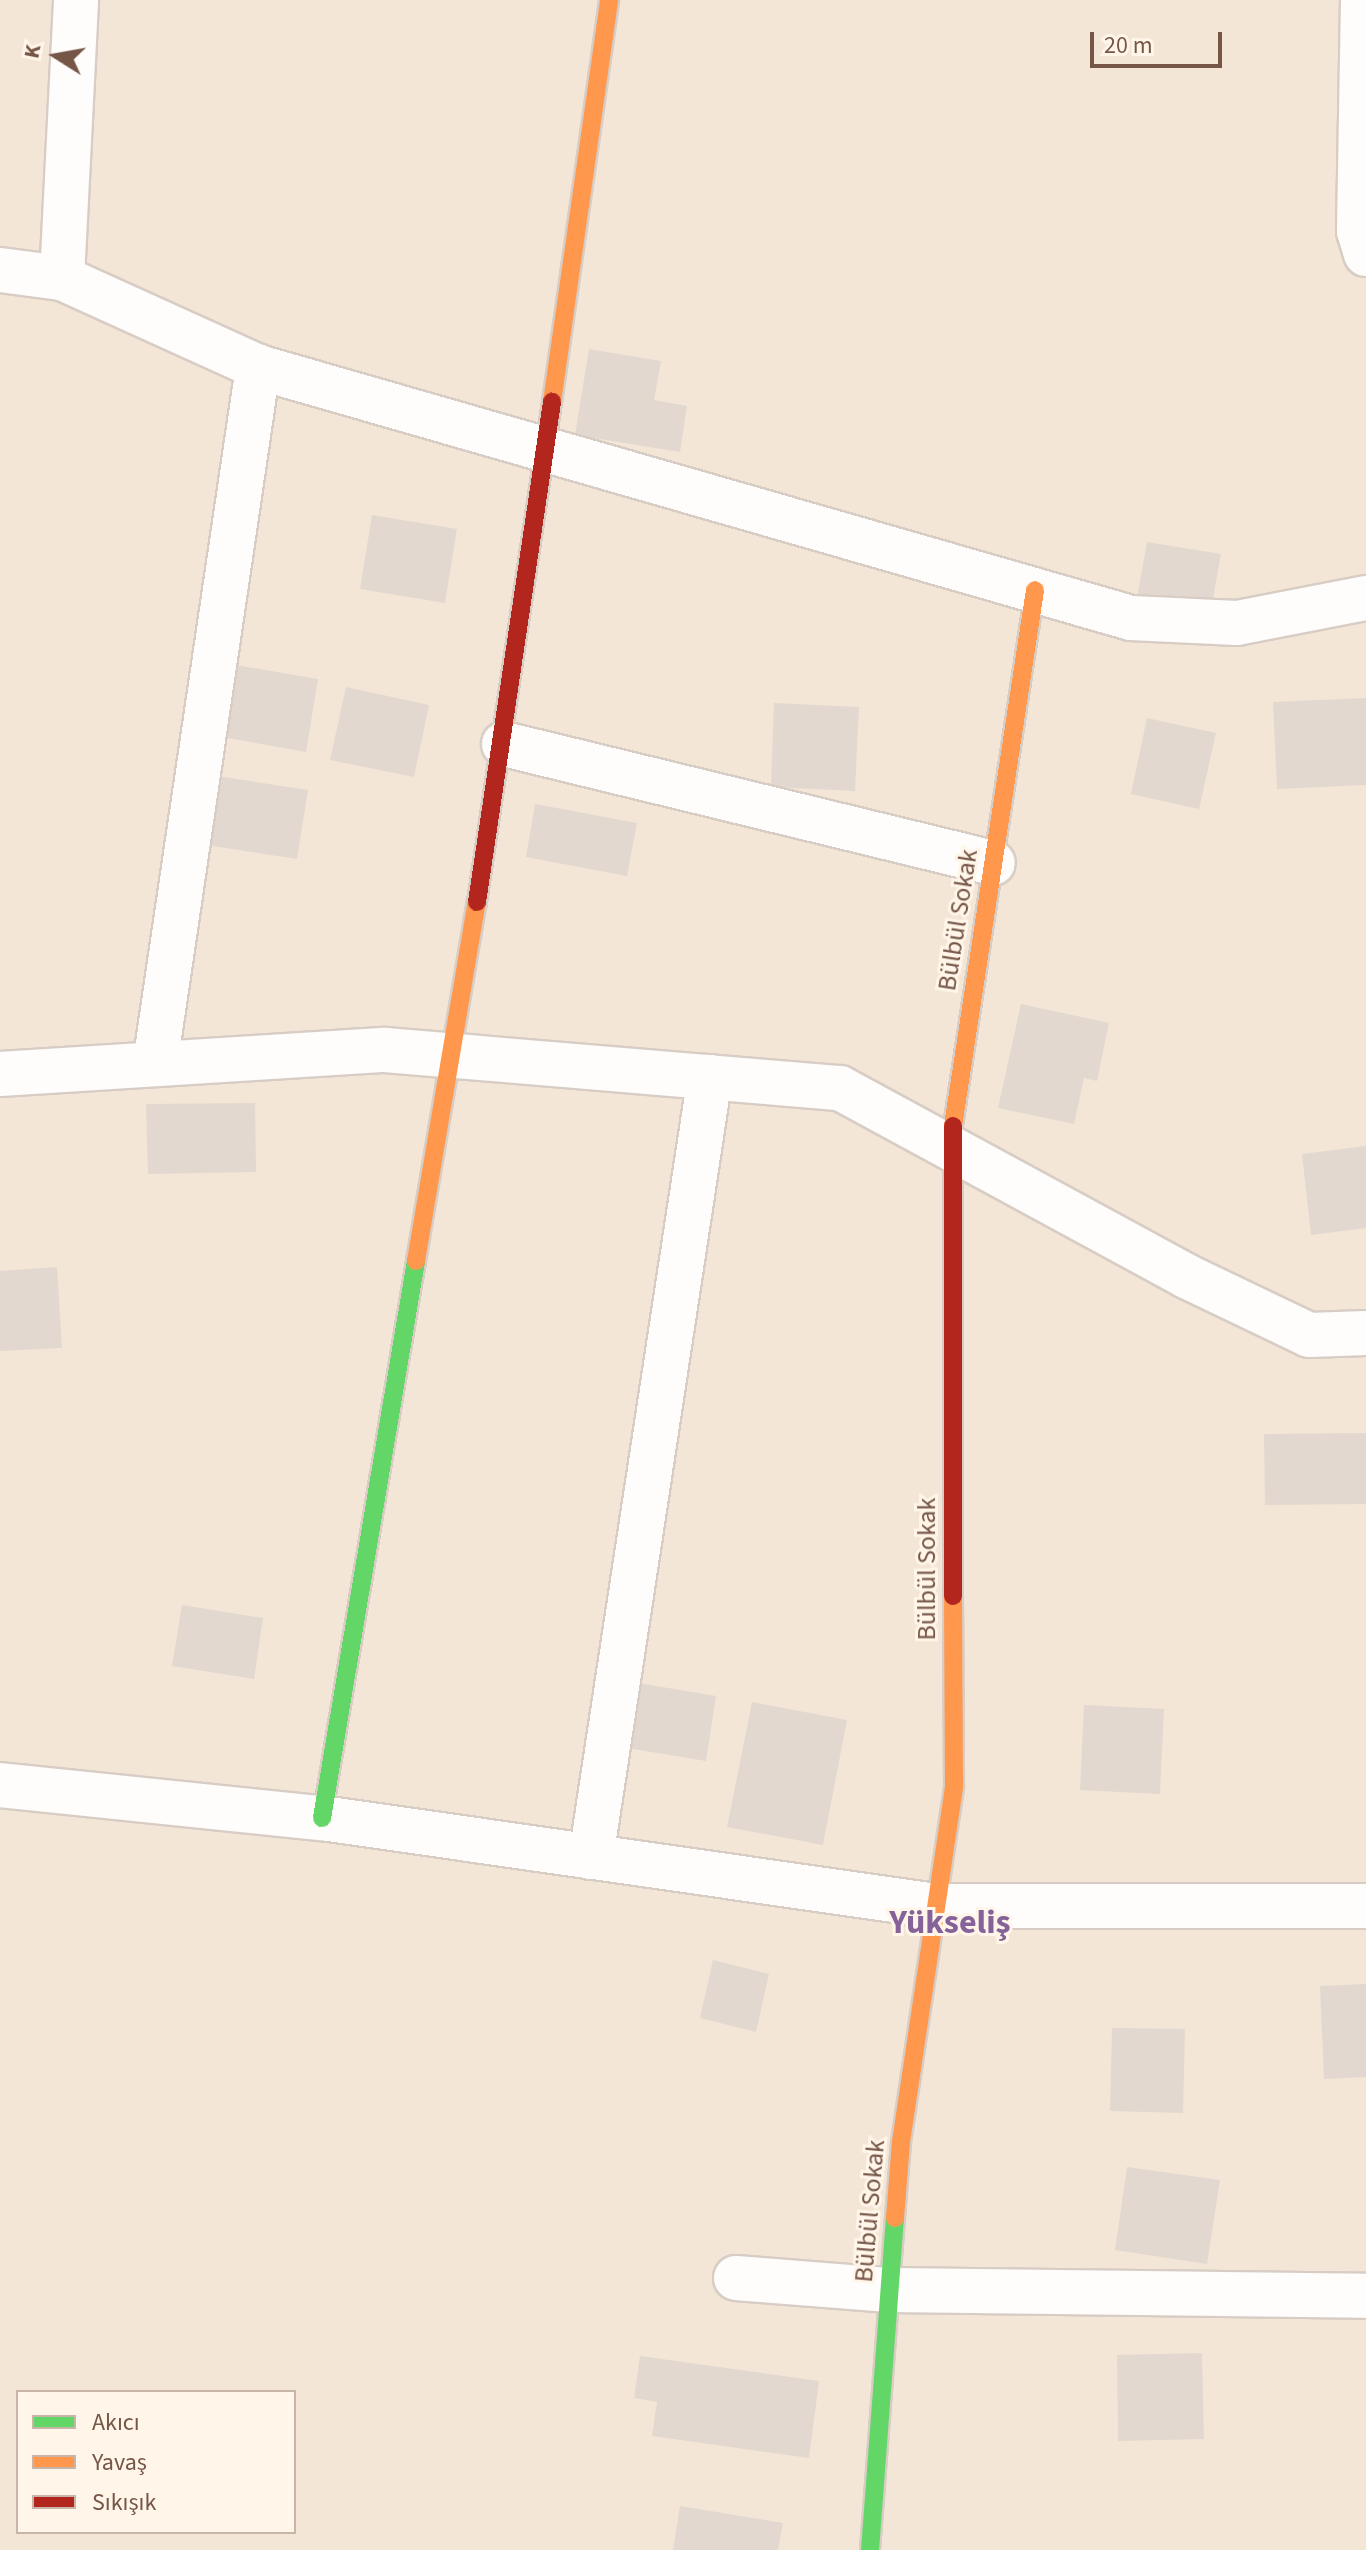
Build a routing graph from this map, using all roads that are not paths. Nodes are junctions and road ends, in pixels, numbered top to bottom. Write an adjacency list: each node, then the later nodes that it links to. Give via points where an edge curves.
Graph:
1 (76, 0): 6 (street)
2 (609, 0): 8 (street)
3 (1363, 0): 4 (street, via 1359,231)
4 (1366, 254)
5 (0, 270): 6 (street)
6 (62, 278): 7 (street)
7 (258, 367): 8 (street); 14 (street)
8 (546, 447): 9 (street); 11 (street)
9 (1035, 590): 10 (street, via 1131,618 1237,623); 12 (street, Bülbül Sokak)
10 (1366, 598)
11 (504, 744): 12 (street); 13 (street)
12 (993, 863): 17 (street, Bülbül Sokak)
13 (452, 1056): 14 (street, via 385,1050); 16 (street); 20 (street)
14 (155, 1064): 15 (street)
15 (0, 1074)
16 (710, 1077): 17 (street, via 840,1088); 21 (street)
17 (950, 1148): 18 (street, via 1186,1276 1309,1335); 22 (street, Bülbül Sokak, via 954,1786)
18 (1366, 1333)
19 (0, 1785): 20 (street)
20 (322, 1818): 21 (street)
21 (591, 1857): 22 (street)
22 (936, 1906): 23 (street); 25 (street, Bülbül Sokak, via 901,2142)
23 (1366, 1906)
24 (736, 2278): 25 (street)
25 (890, 2290): 26 (street); 27 (street, Bülbül Sokak)
26 (1366, 2296)
27 (870, 2550)

